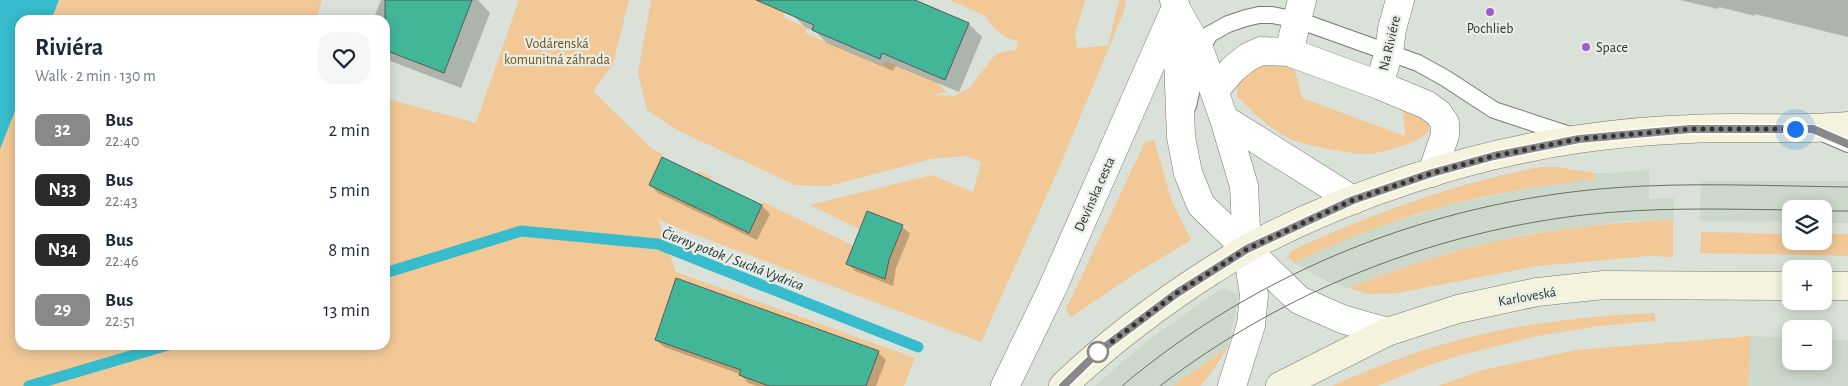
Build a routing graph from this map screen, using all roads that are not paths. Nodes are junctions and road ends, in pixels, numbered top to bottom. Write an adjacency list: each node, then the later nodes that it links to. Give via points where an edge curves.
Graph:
1 (1400, 0): 6 (street, Na Riviére)
2 (1175, 4): 4 (street); 12 (street); 22 (street, Devínska cesta, via 1052,289)
3 (1300, 10): 4 (lane, via 1259,15 1228,24 1210,34); 5 (street); 6 (lane)
4 (1200, 51): 8 (street); 12 (lane)
5 (1290, 52): 7 (street); 8 (street, via 1261,51 1248,57)
6 (1389, 52): 7 (street, Na Riviére); 13 (lane, via 1418,63 1494,110)
7 (1379, 85): 15 (street, via 1427,105 1445,123 1445,135)
8 (1215, 90): 9 (street)
9 (1224, 119): 16 (street); 17 (street, via 1244,186)
10 (1848, 126): 11 (main road)
11 (1813, 129): 13 (main road, via 1690,129); 14 (lane)
12 (1180, 137): 17 (street, via 1188,173 1201,205)
13 (1579, 139): 15 (main road, via 1494,156)
14 (1848, 144)
15 (1432, 173): 16 (main road)
16 (1353, 200): 17 (main road)
17 (1247, 249): 21 (street, via 1299,300 1342,319); 23 (main road, via 1177,293 1098,352); 24 (street, via 1254,295 1251,325)
18 (1782, 286): 21 (main road, Karloveská, via 1604,285 1537,292 1458,309)
19 (1832, 286): 20 (main road)
20 (1848, 286)
21 (1387, 332): 25 (main road, Karloveská)
22 (1005, 386)
23 (1063, 386)
24 (1232, 386)
25 (1280, 386)

